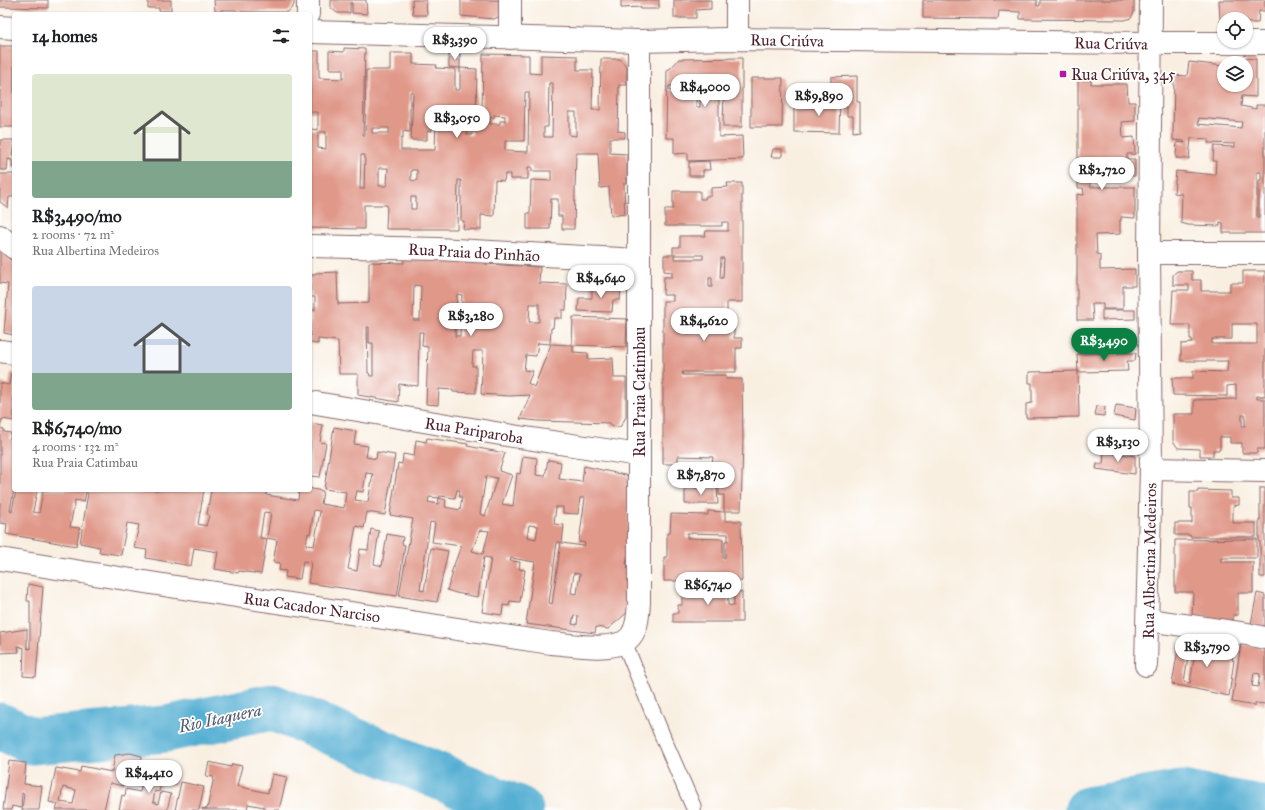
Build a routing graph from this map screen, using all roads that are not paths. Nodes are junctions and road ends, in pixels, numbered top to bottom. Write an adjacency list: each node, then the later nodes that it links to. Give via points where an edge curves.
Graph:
1 (308, 0): 5 (street)
2 (510, 0): 9 (street)
3 (737, 0): 10 (street)
4 (1151, 0): 12 (street, Rua Albertina Medeiros)
5 (308, 12)
6 (0, 27): 7 (street)
7 (12, 28)
8 (312, 32): 9 (street, Rua Criúva)
9 (510, 38): 11 (street, Rua Criúva)
10 (737, 39): 11 (street, Rua Criúva); 12 (street, Rua Criúva)
11 (639, 41): 17 (street, Rua Praia Catimbau)
12 (1151, 43): 13 (street, Rua Criúva); 15 (street, Rua Albertina Medeiros)
13 (1265, 43)
14 (312, 246): 17 (street, Rua Praia do Pinhão, via 436,249)
15 (1149, 253): 16 (street); 22 (street, Rua Albertina Medeiros)
16 (1265, 253)
17 (638, 260): 21 (street, Rua Praia Catimbau)
18 (0, 351): 19 (street)
19 (12, 353)
20 (312, 402): 21 (street, Rua Pariparoba)
21 (639, 455): 27 (street, Rua Praia Catimbau, via 639,603 635,627 631,636)
22 (1150, 469): 23 (street); 25 (street, Rua Albertina Medeiros)
23 (1265, 470)
24 (0, 559): 27 (street, Rua Cacador Narciso, via 551,643 604,646)
25 (1148, 620): 26 (street); 28 (street, Rua Albertina Medeiros)
26 (1265, 638)
27 (624, 642): 29 (lane)
28 (1146, 665)
29 (693, 806)

